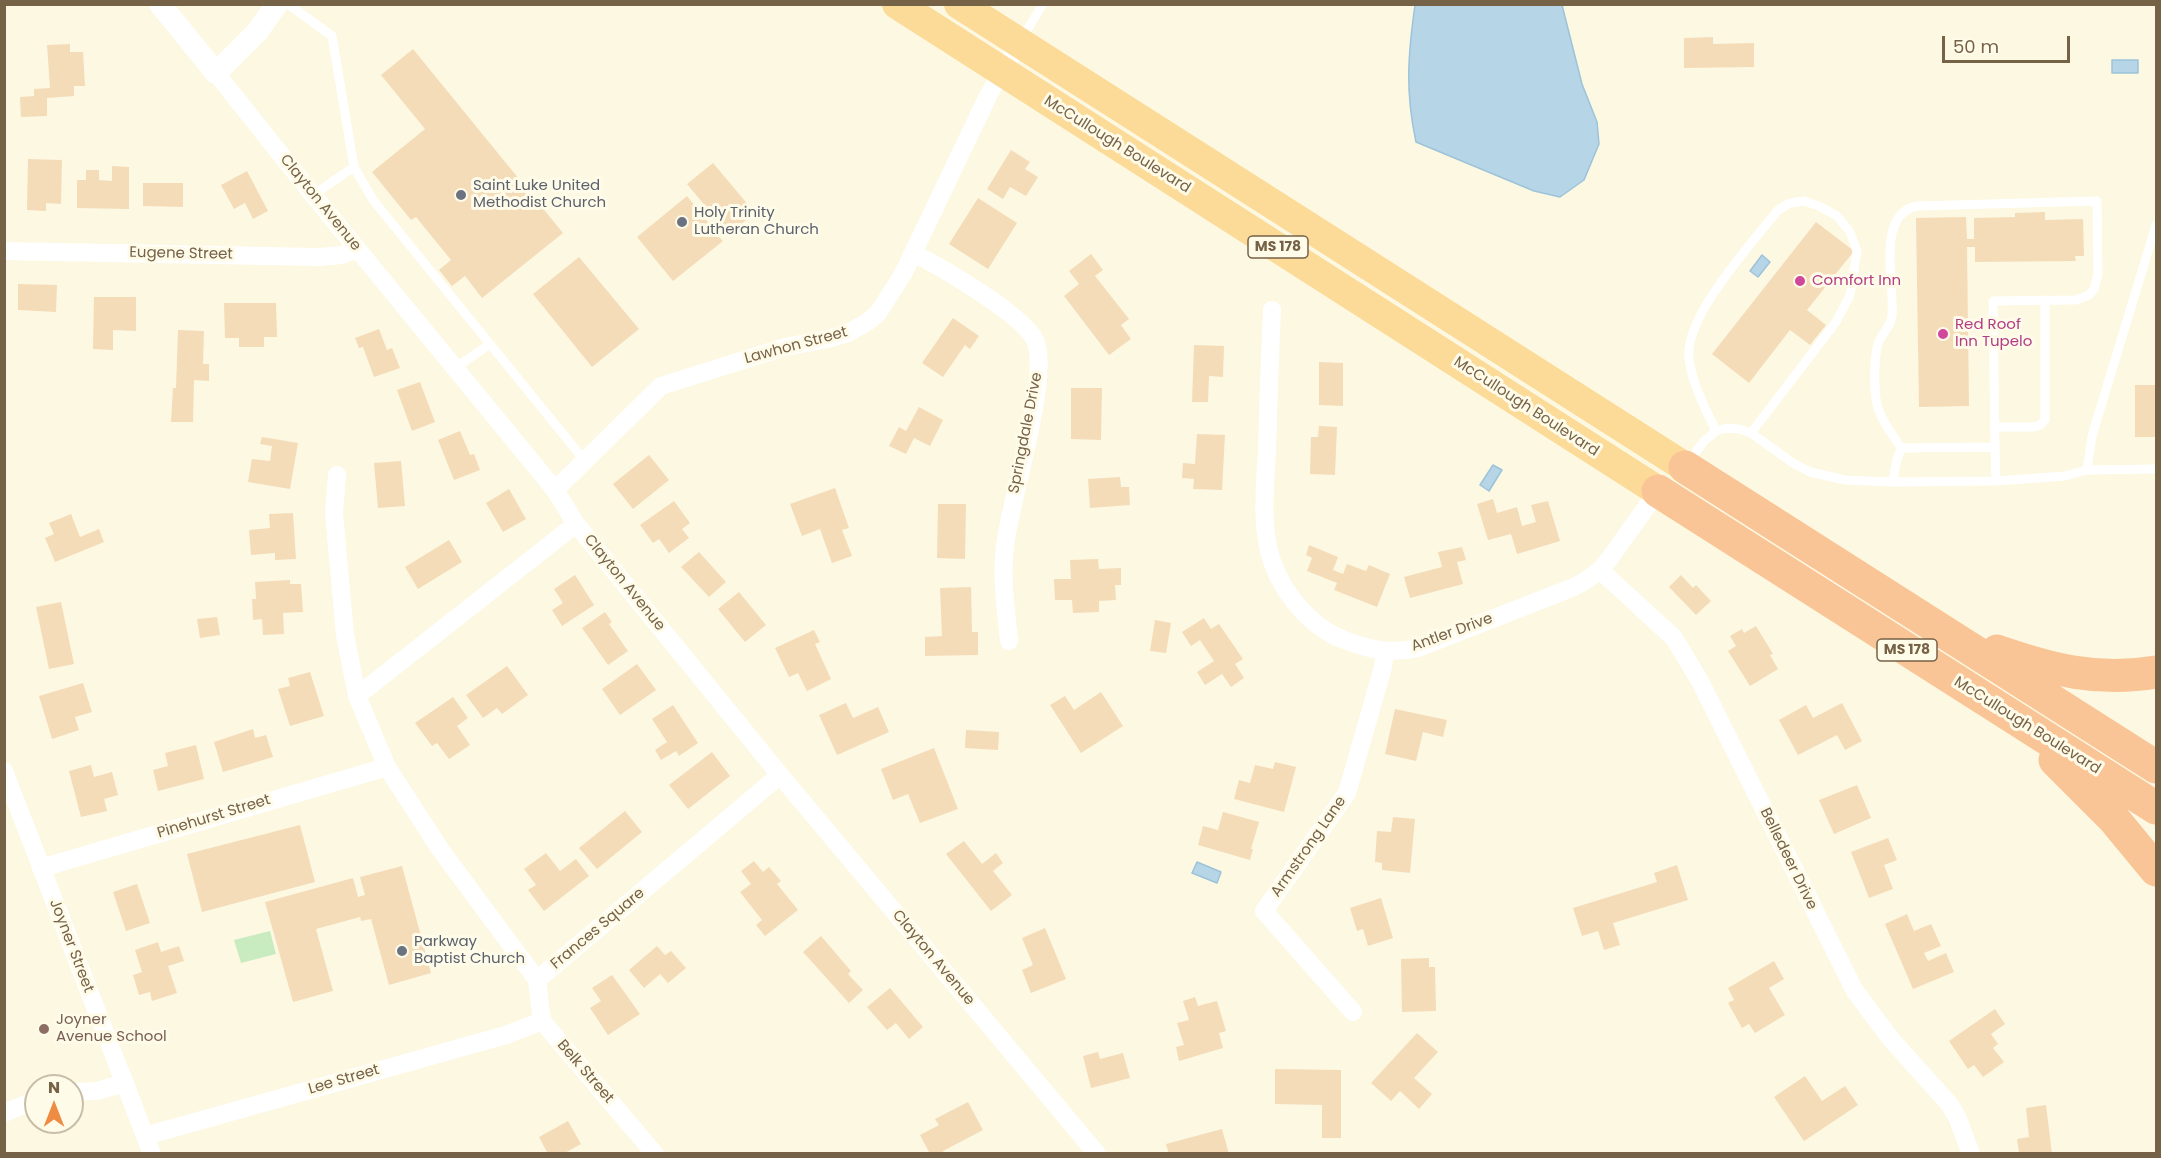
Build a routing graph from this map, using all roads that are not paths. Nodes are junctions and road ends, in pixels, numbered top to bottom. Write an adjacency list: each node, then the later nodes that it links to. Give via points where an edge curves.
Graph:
1 (160, 4): 9 (street, Clayton Avenue)
2 (277, 4): 9 (street, via 257,33)
3 (288, 4): 10 (lane, via 332,36)
4 (897, 4): 8 (highway, McCullough Boulevard / MS 178)
5 (960, 4): 7 (highway, MS 178)
6 (1043, 4): 7 (lane)
7 (1020, 43): 8 (street, Lawhon Street); 12 (highway, MS 178)
8 (1003, 72): 15 (highway, McCullough Boulevard / MS 178); 17 (street, Lawhon Street)
9 (216, 73): 11 (street, Clayton Avenue)
10 (354, 167): 11 (lane); 20 (lane, via 373,200)
11 (313, 195): 14 (street, Clayton Avenue)
12 (1301, 223): 15 (highway); 29 (highway, MS 178)
13 (2157, 225): 31 (lane, via 2092,436)
14 (357, 249): 16 (street, Eugene Street, via 319,257); 21 (street, Clayton Avenue)
15 (1281, 249): 22 (highway, McCullough Boulevard / MS 178)
16 (4, 251)
17 (913, 253): 28 (street, Lawhon Street, via 878,313 860,327 661,386); 41 (street, Springdale Drive, via 1012,316 1029,332 1038,350 1038,388 1004,546)
18 (2045, 300): 23 (lane, via 2045,420 2034,427); 23 (lane, via 1993,301); 27 (lane, via 2076,300 2094,289 2098,274 2097,201 1917,206 1902,212 1892,227 1892,318 1877,345 1876,398)
19 (1272, 310): 42 (street, Antler Drive, via 1265,502 1273,565 1296,603 1324,630)
20 (490, 344): 21 (lane); 28 (lane)
21 (455, 368): 35 (street, Clayton Avenue)
22 (1518, 402): 29 (highway, via 1572,419 1647,466); 36 (highway, McCullough Boulevard / MS 178)
23 (1995, 427): 26 (lane)
24 (1716, 431): 25 (lane, via 1727,428); 25 (lane, via 1693,377 1689,337 1705,304 1778,210 1804,201 1837,216 1850,232 1857,251 1850,295 1836,322); 29 (lane)
25 (1751, 433): 34 (lane, via 1810,472 1845,480)
26 (1995, 447): 27 (lane); 33 (lane)
27 (1901, 448): 34 (lane)
28 (585, 461): 35 (street, Lawhon Street)
29 (1685, 467): 38 (highway, MS 178)
30 (2157, 470): 31 (lane)
31 (2087, 471): 33 (lane)
32 (337, 475): 44 (street, Frances Square, via 337,563)
33 (1995, 481): 34 (lane)
34 (1893, 482)
35 (555, 490): 37 (street, Clayton Avenue)
36 (1658, 491): 38 (highway, via 1687,485 1748,524); 39 (street, Antler Drive); 45 (highway, McCullough Boulevard / MS 178)
37 (576, 525): 44 (street); 49 (street, Clayton Avenue)
38 (1806, 543): 40 (highway, MS 178)
39 (1600, 570): 42 (street, Antler Drive, via 1574,587 1418,648); 63 (street, Belledeer Drive, via 1674,638 1701,683 1855,991 1950,1105)
40 (1945, 632): 43 (highway, via 2051,669 2080,675); 47 (highway, MS 178)
41 (1009, 641)
42 (1385, 652): 54 (street, Armstrong Lane, via 1347,793 1264,911)
43 (2157, 672)
44 (357, 696): 46 (street, Frances Square)
45 (2004, 711): 50 (highway, McCullough Boulevard / MS 178); 52 (highway, via 2113,818)
46 (387, 766): 51 (street, Pinehurst Street); 53 (street, Frances Square, via 440,849)
47 (2157, 767)
48 (4, 771): 51 (street, Joyner Street)
49 (780, 775): 53 (street, Frances Square); 62 (street, Clayton Avenue)
50 (2157, 808)
51 (41, 868): 56 (street, Joyner Street)
52 (2157, 870)
53 (537, 980): 55 (street)
54 (1353, 1012)
55 (542, 1021): 60 (street, Lee Street); 61 (street, Belk Street)
56 (125, 1083): 57 (street); 60 (street, Joyner Street)
57 (84, 1092)
58 (24, 1105): 59 (street)
59 (4, 1113)
60 (149, 1145)
61 (655, 1154)
62 (1097, 1154)
63 (1971, 1154)

